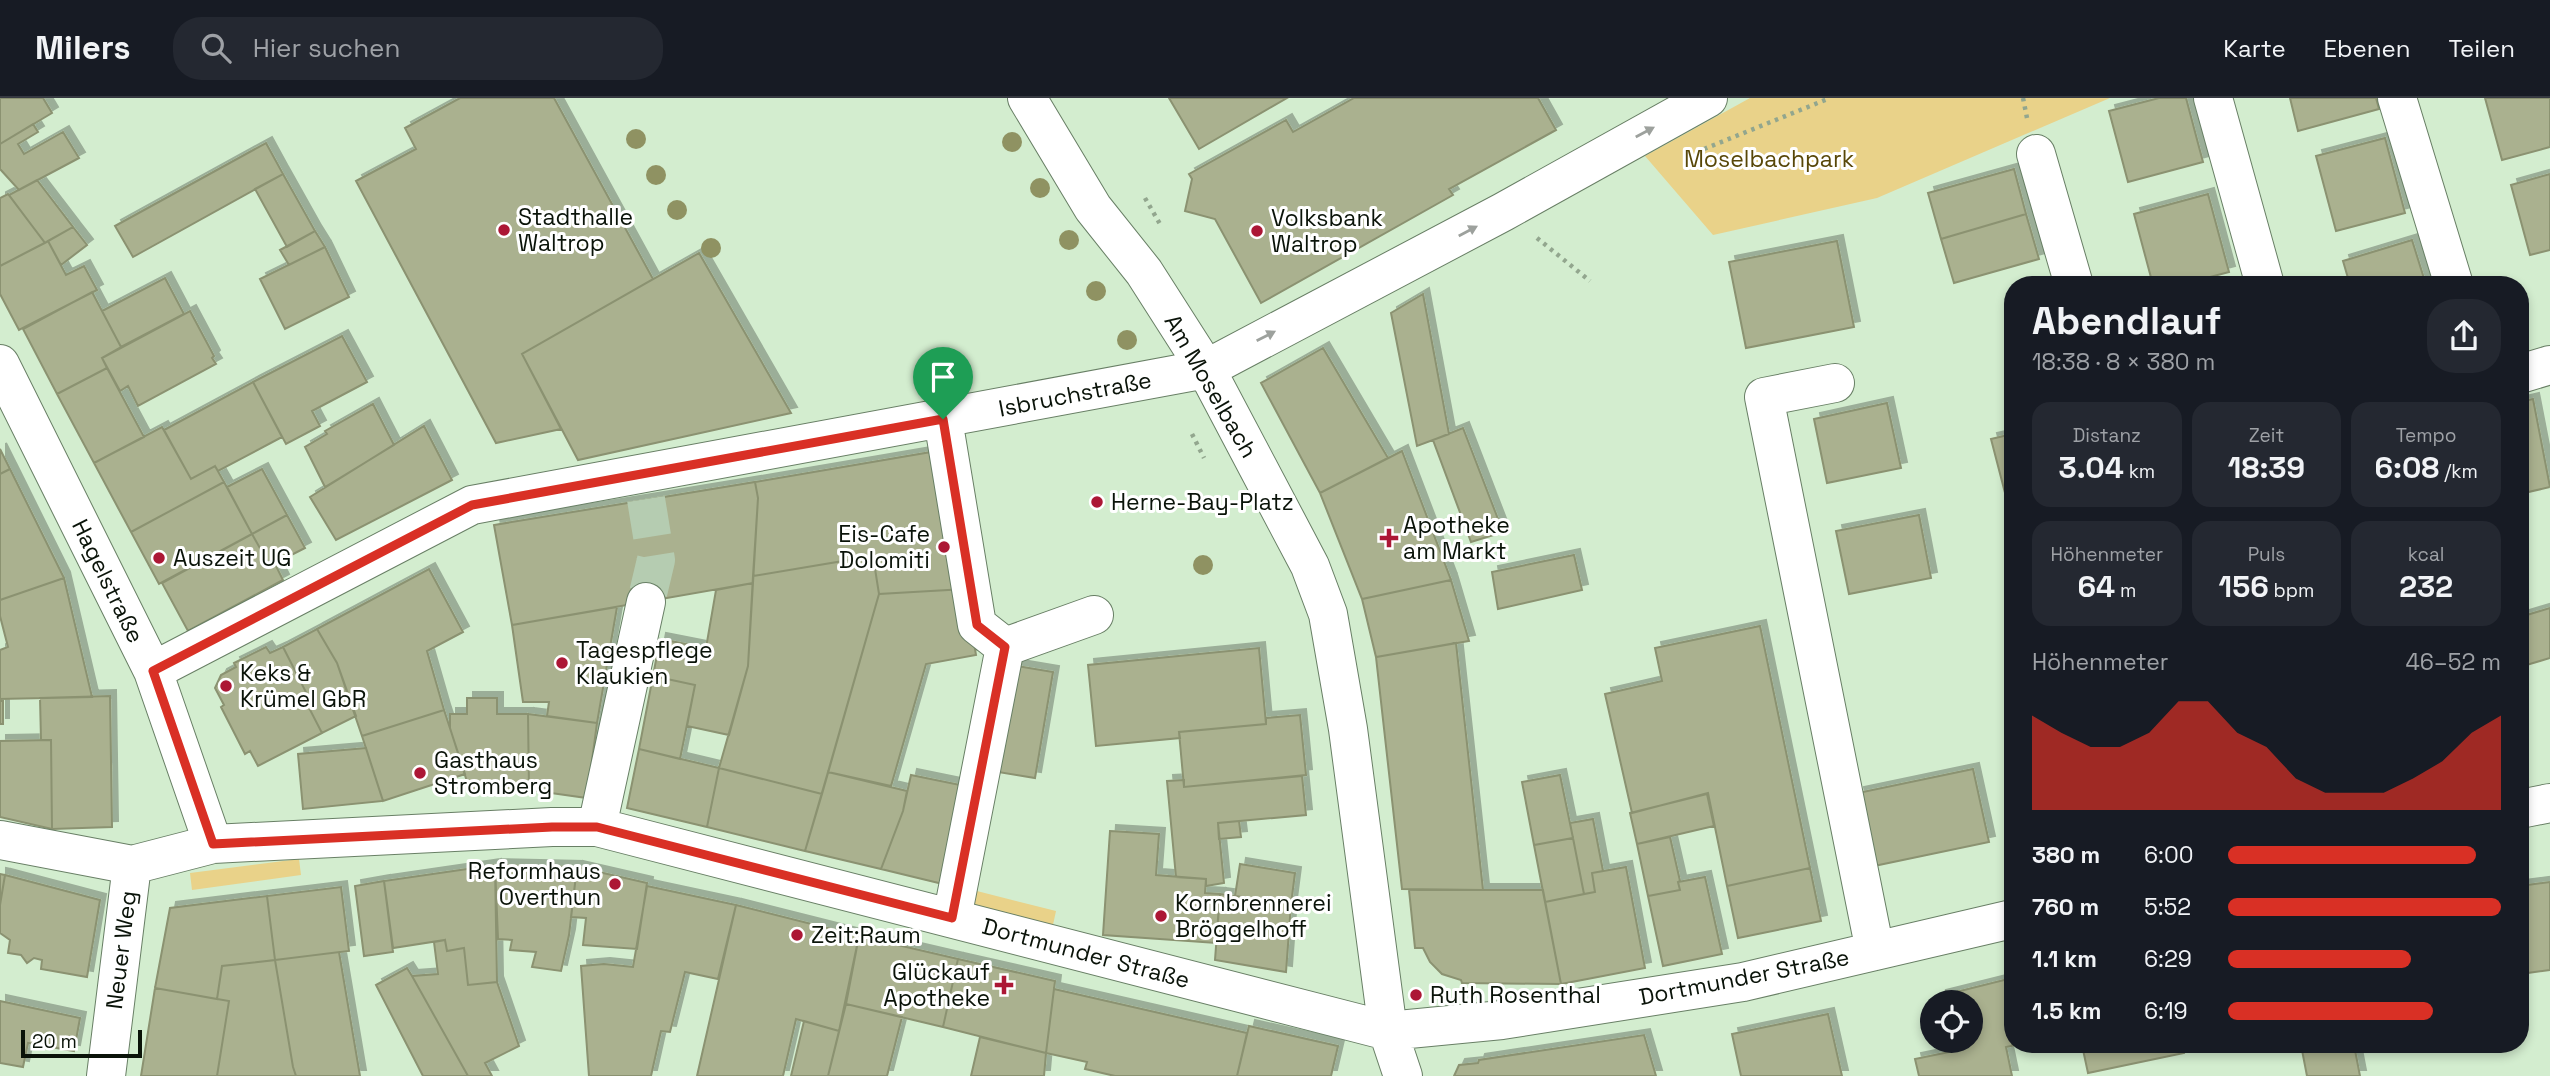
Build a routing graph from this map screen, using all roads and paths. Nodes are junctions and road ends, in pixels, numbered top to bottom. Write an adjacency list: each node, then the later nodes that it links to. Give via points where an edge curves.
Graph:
1 (1027, 98): 15 (street, Am Moselbach, via 1093,208 1144,272)
2 (1708, 98): 8 (street, Isbruchstraße, one-way to 2)
3 (1830, 98): 6 (path)
4 (2213, 98): 10 (street)
5 (2397, 98): 11 (street)
6 (1692, 154)
7 (2036, 154): 9 (street)
8 (1503, 212): 12 (path); 15 (street, Isbruchstraße, one-way to 8)
9 (2071, 276)
10 (2262, 276)
11 (2451, 276)
12 (1590, 281)
13 (0, 364): 22 (street, Hagelstraße)
14 (2550, 365): 16 (street)
15 (1206, 369): 18 (street, Isbruchstraße); 32 (street, Am Moselbach, via 1310,566 1328,614 1349,729)
16 (2529, 371)
17 (1835, 383): 31 (street, Dortmunder Straße, via 1764,397)
18 (943, 419): 21 (street, via 977,625); 22 (street, Isbruchstraße, via 644,487 472,505)
19 (646, 602): 25 (street)
20 (1094, 615): 21 (street)
21 (1005, 647): 29 (street)
22 (153, 671): 27 (street, Hagelstraße)
23 (2550, 803): 24 (street)
24 (2529, 807)
25 (597, 827): 27 (street, Dortmunder Straße); 29 (street, Dortmunder Straße)
26 (0, 840): 28 (street)
27 (213, 844): 28 (street, Dortmunder Straße)
28 (132, 865): 33 (street, Neuer Weg)
29 (952, 918): 32 (street, Dortmunder Straße)
30 (2004, 921): 31 (street, Dortmunder Straße)
31 (1875, 951): 32 (street, Dortmunder Straße, via 1743,982 1502,1020)
32 (1388, 1031): 34 (street, Am Moselbach)
33 (106, 1076)
34 (1403, 1076)

